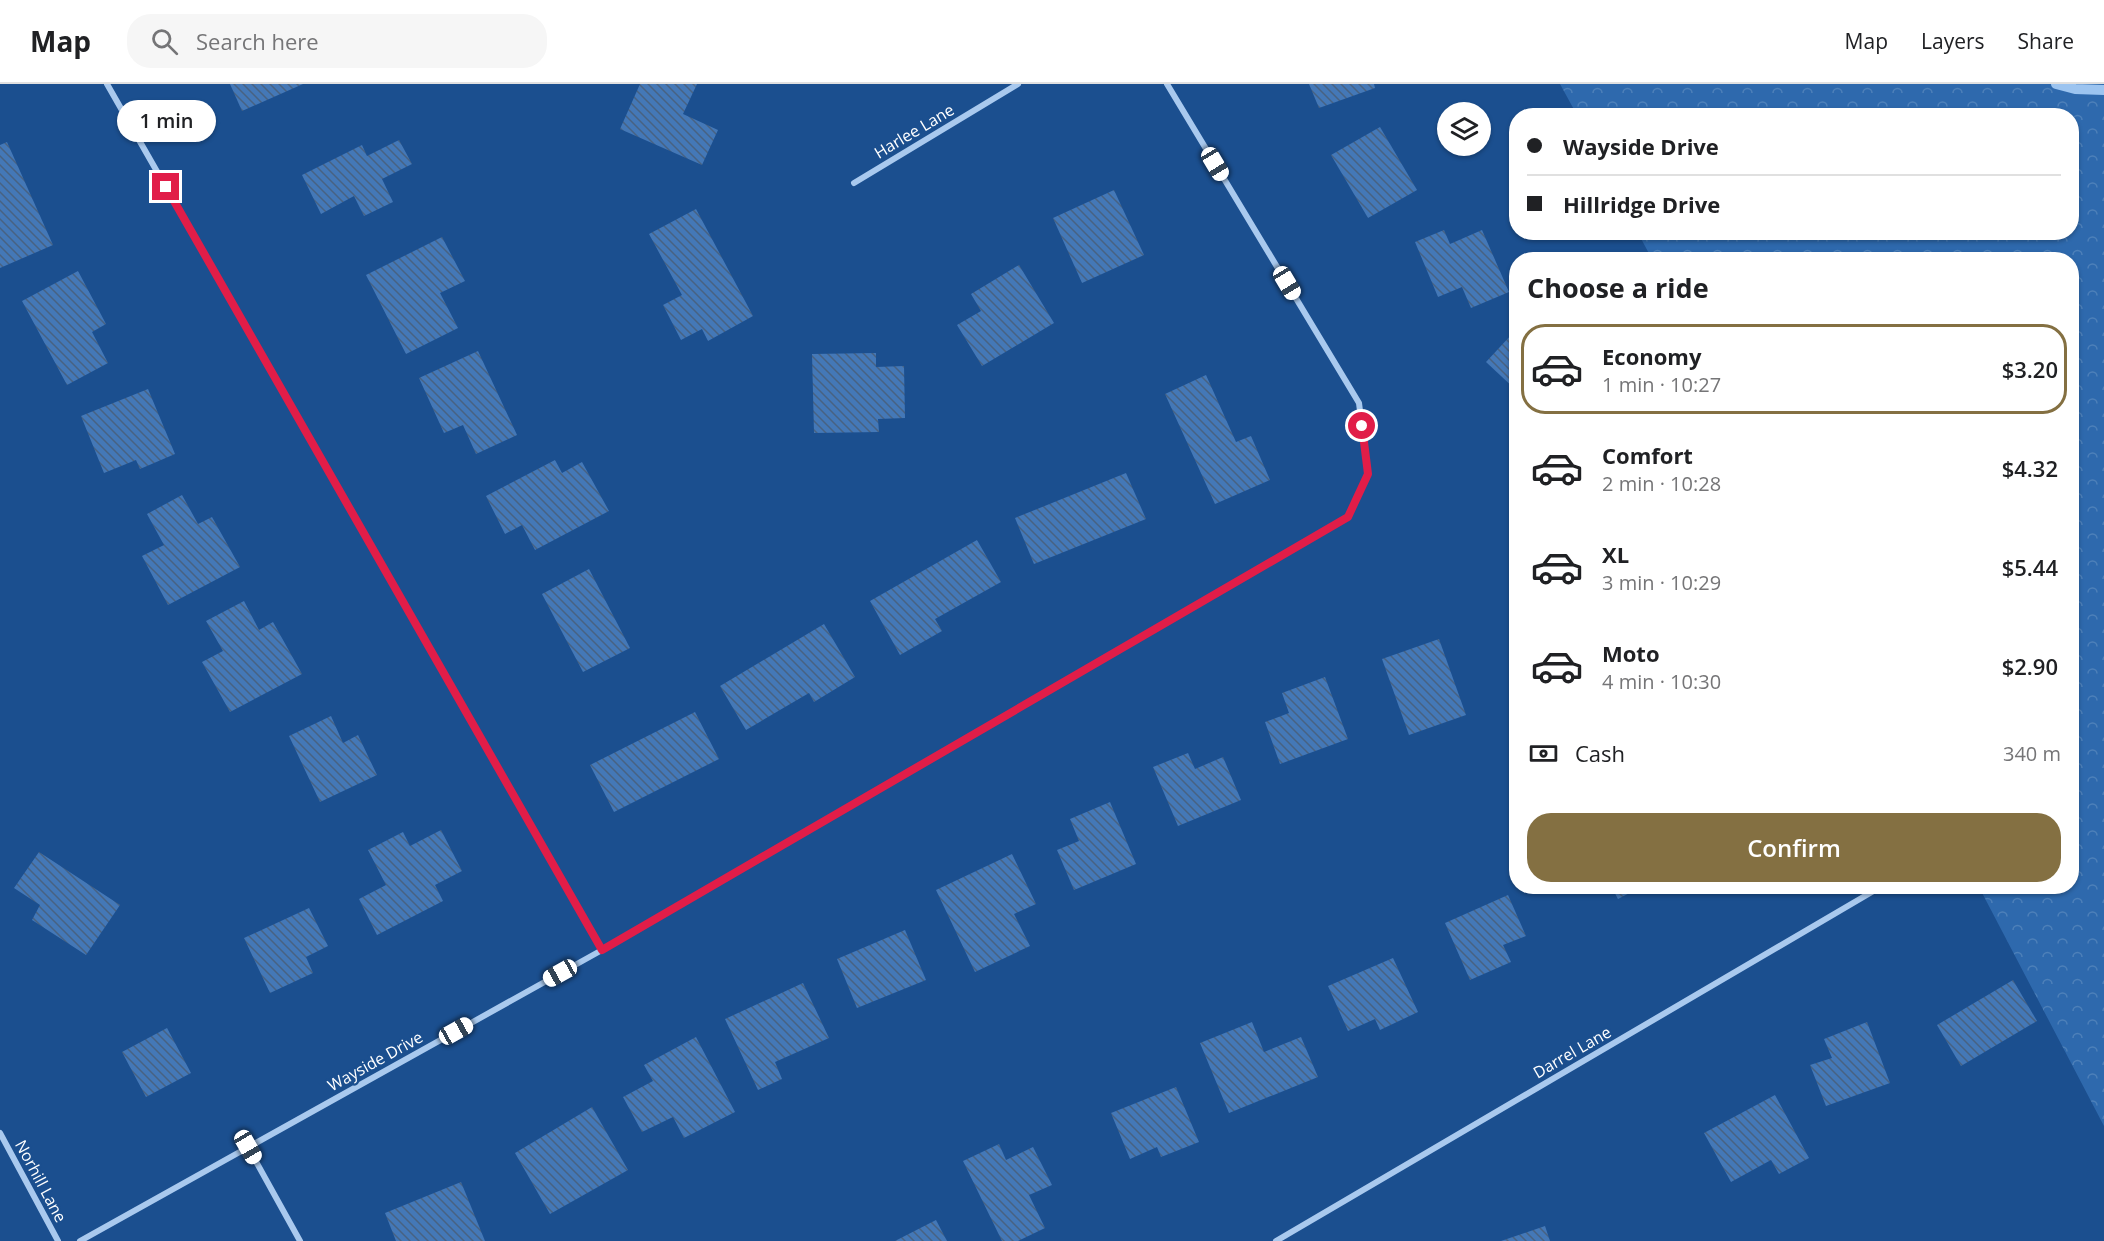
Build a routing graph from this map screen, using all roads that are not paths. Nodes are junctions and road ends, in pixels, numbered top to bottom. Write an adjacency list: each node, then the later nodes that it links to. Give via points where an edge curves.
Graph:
1 (107, 84): 6 (street)
2 (1018, 84): 4 (street, Harlee Lane)
3 (1167, 84): 6 (street, Wayside Drive, via 1359,403 1368,474 1348,517)
4 (854, 183)
5 (1868, 894): 12 (street, Darrel Lane)
6 (602, 950): 8 (street, Wayside Drive)
7 (0, 1133): 9 (street, Norhill Lane)
8 (248, 1147): 10 (street, Wayside Drive); 11 (street)
9 (58, 1241)
10 (80, 1241)
11 (300, 1241)
12 (1276, 1241)

